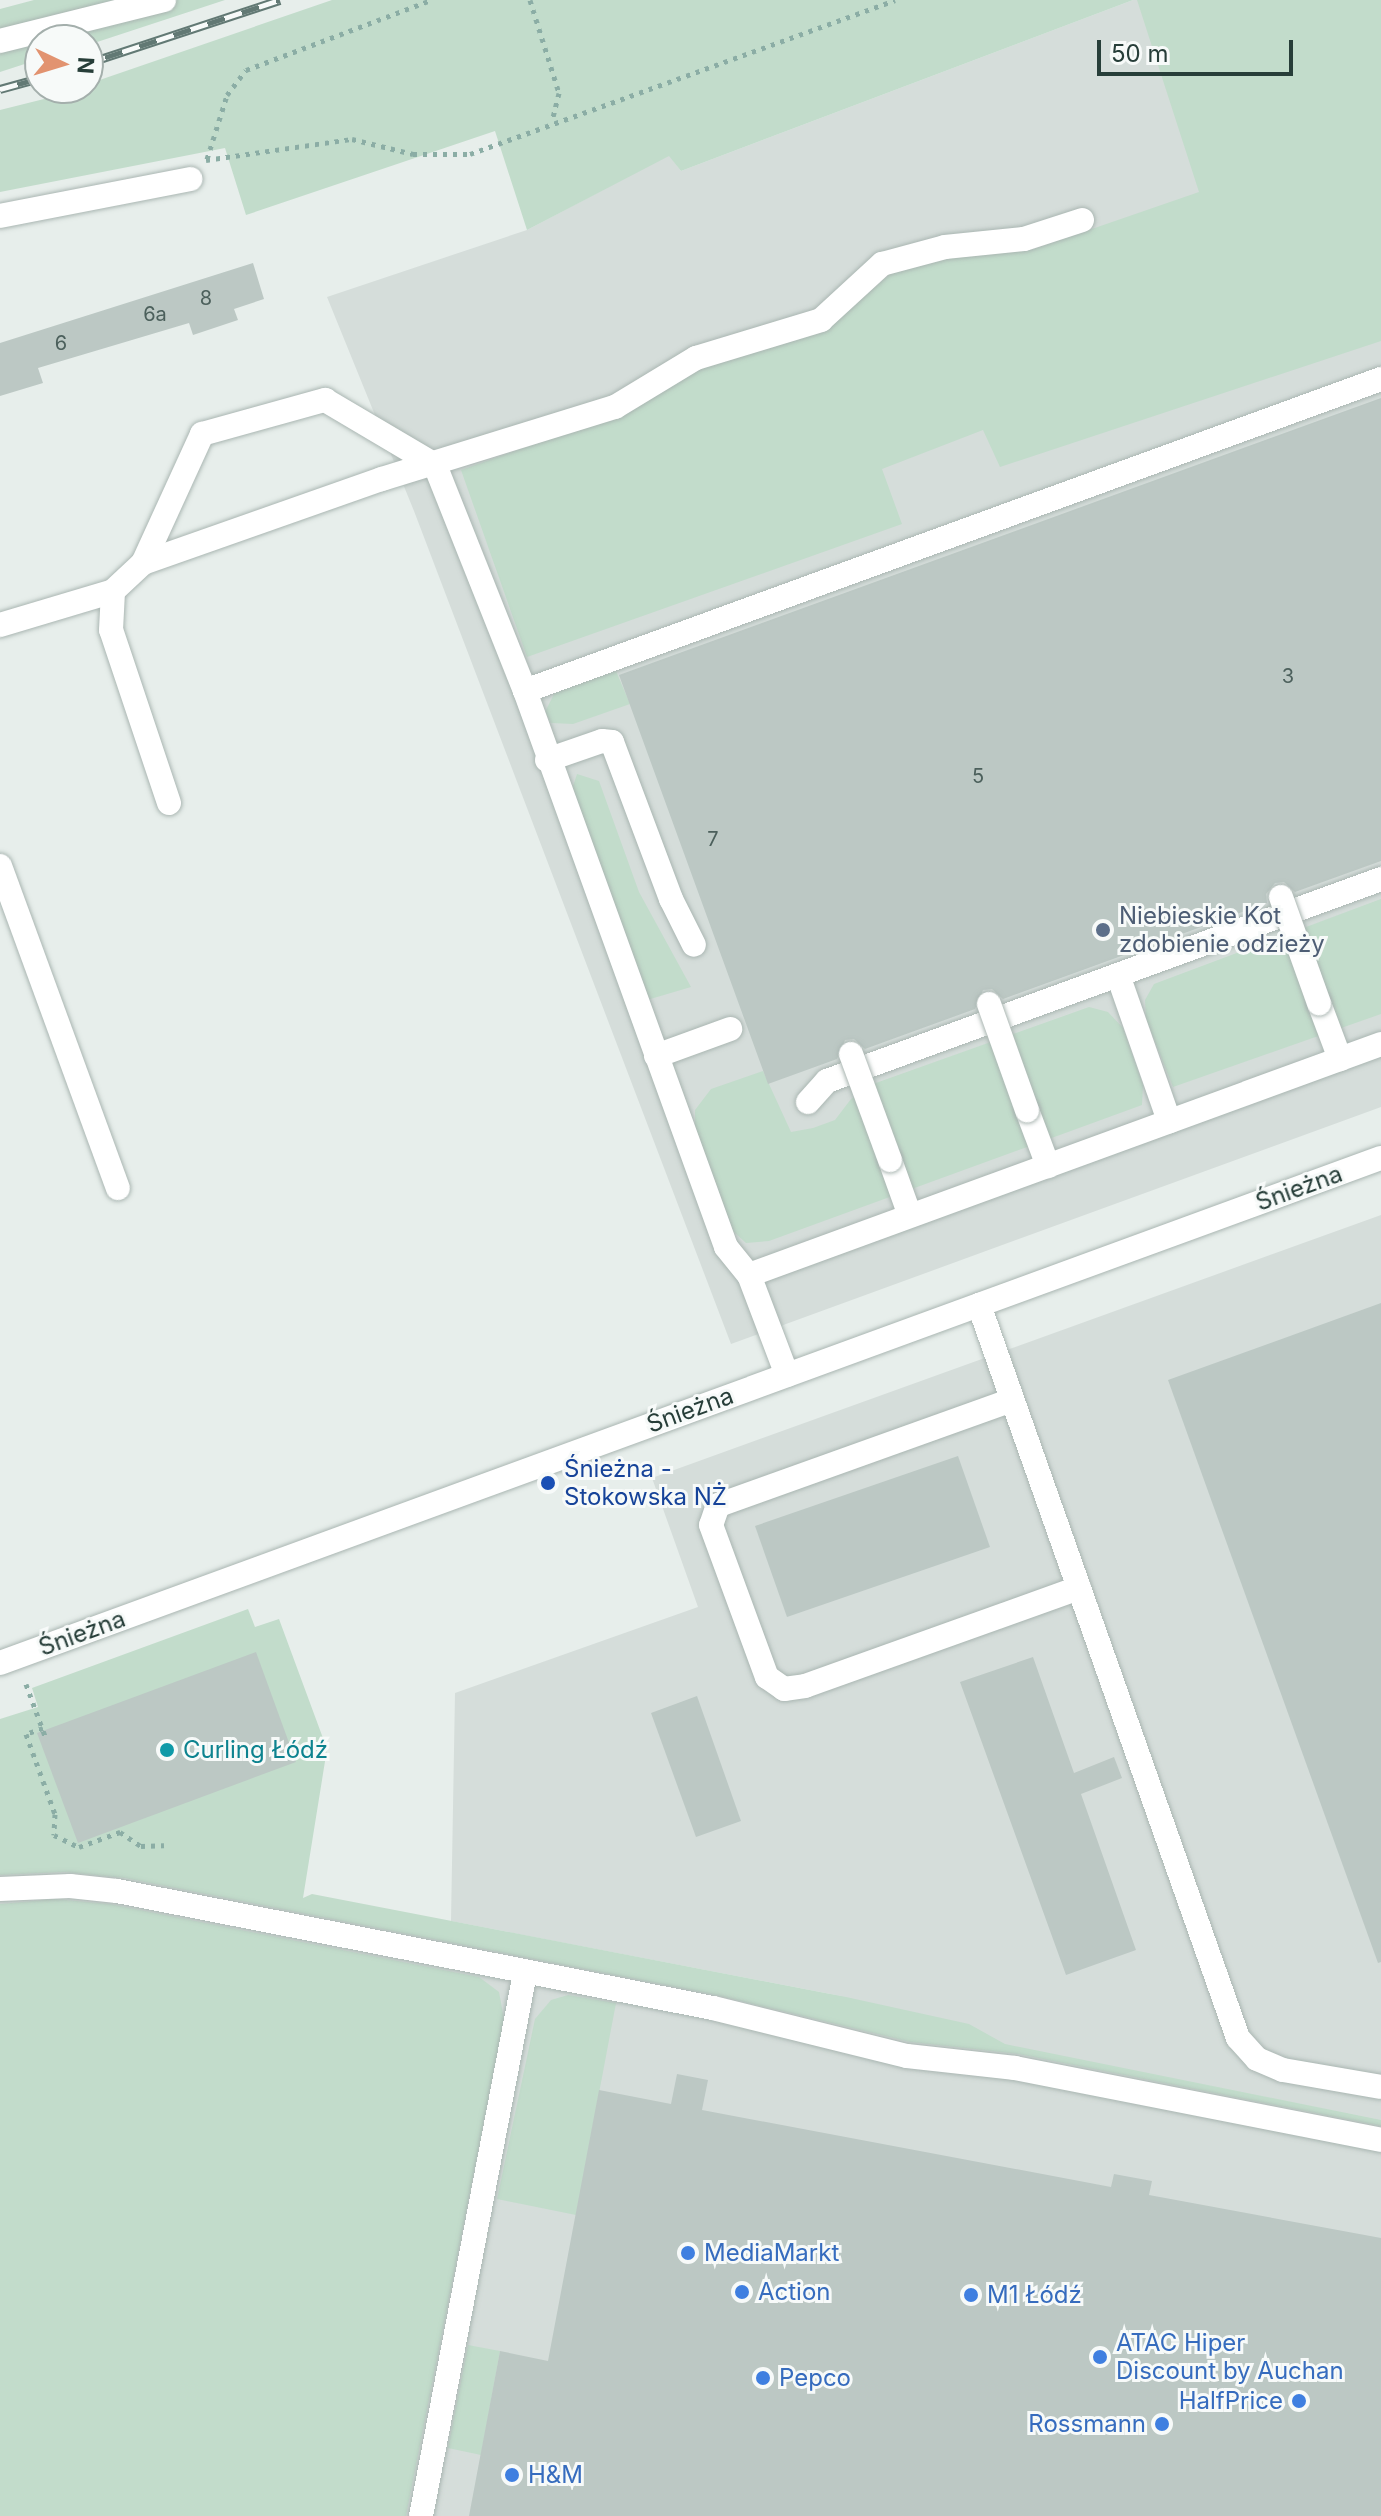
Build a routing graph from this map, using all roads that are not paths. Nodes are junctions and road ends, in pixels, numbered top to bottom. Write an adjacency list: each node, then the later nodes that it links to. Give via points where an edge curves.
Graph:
1 (164, 0): 2 (street)
2 (0, 41)
3 (190, 179): 4 (street)
4 (0, 216)
5 (1082, 220): 7 (street, via 1024,239 945,247 882,264 821,320 696,358 615,407)
6 (1381, 379): 11 (street)
7 (435, 465): 8 (street); 8 (street, via 325,400 202,434); 11 (street)
8 (143, 563): 9 (street)
9 (113, 591): 10 (street); 13 (street, via 111,630)
10 (0, 625)
11 (525, 691): 12 (street)
12 (547, 760): 17 (street, via 612,742 671,899); 23 (street)
13 (169, 803)
14 (0, 866): 29 (street)
15 (1381, 879): 18 (street)
16 (1281, 897): 24 (street, bridge)
17 (694, 945)
18 (1118, 975): 25 (street, via 827,1081); 26 (street)
19 (989, 1004): 28 (street, bridge)
20 (730, 1029): 23 (street)
21 (1381, 1044): 24 (street)
22 (851, 1054): 30 (street, bridge)
23 (656, 1056): 31 (street, via 726,1247)
24 (1340, 1059): 26 (street)
25 (808, 1102)
26 (1169, 1121): 28 (street)
27 (1381, 1158): 32 (street, Śnieżna)
28 (1048, 1166): 30 (street)
29 (118, 1188)
30 (910, 1216): 31 (street)
31 (749, 1275): 33 (street)
32 (979, 1305): 33 (street, Śnieżna); 34 (street)
33 (787, 1375): 36 (street, Śnieżna)
34 (1012, 1400): 35 (street); 35 (street, via 718,1505 711,1525 767,1677 784,1689)
35 (1079, 1588): 39 (street, via 1238,2038 1257,2059 1283,2070)
36 (0, 1663)
37 (0, 1889): 38 (street, via 70,1886 117,1891)
38 (525, 1973): 40 (street, via 713,2008 907,2056 1015,2068); 41 (street)
39 (1381, 2087)
40 (1381, 2140)
41 (421, 2516)

